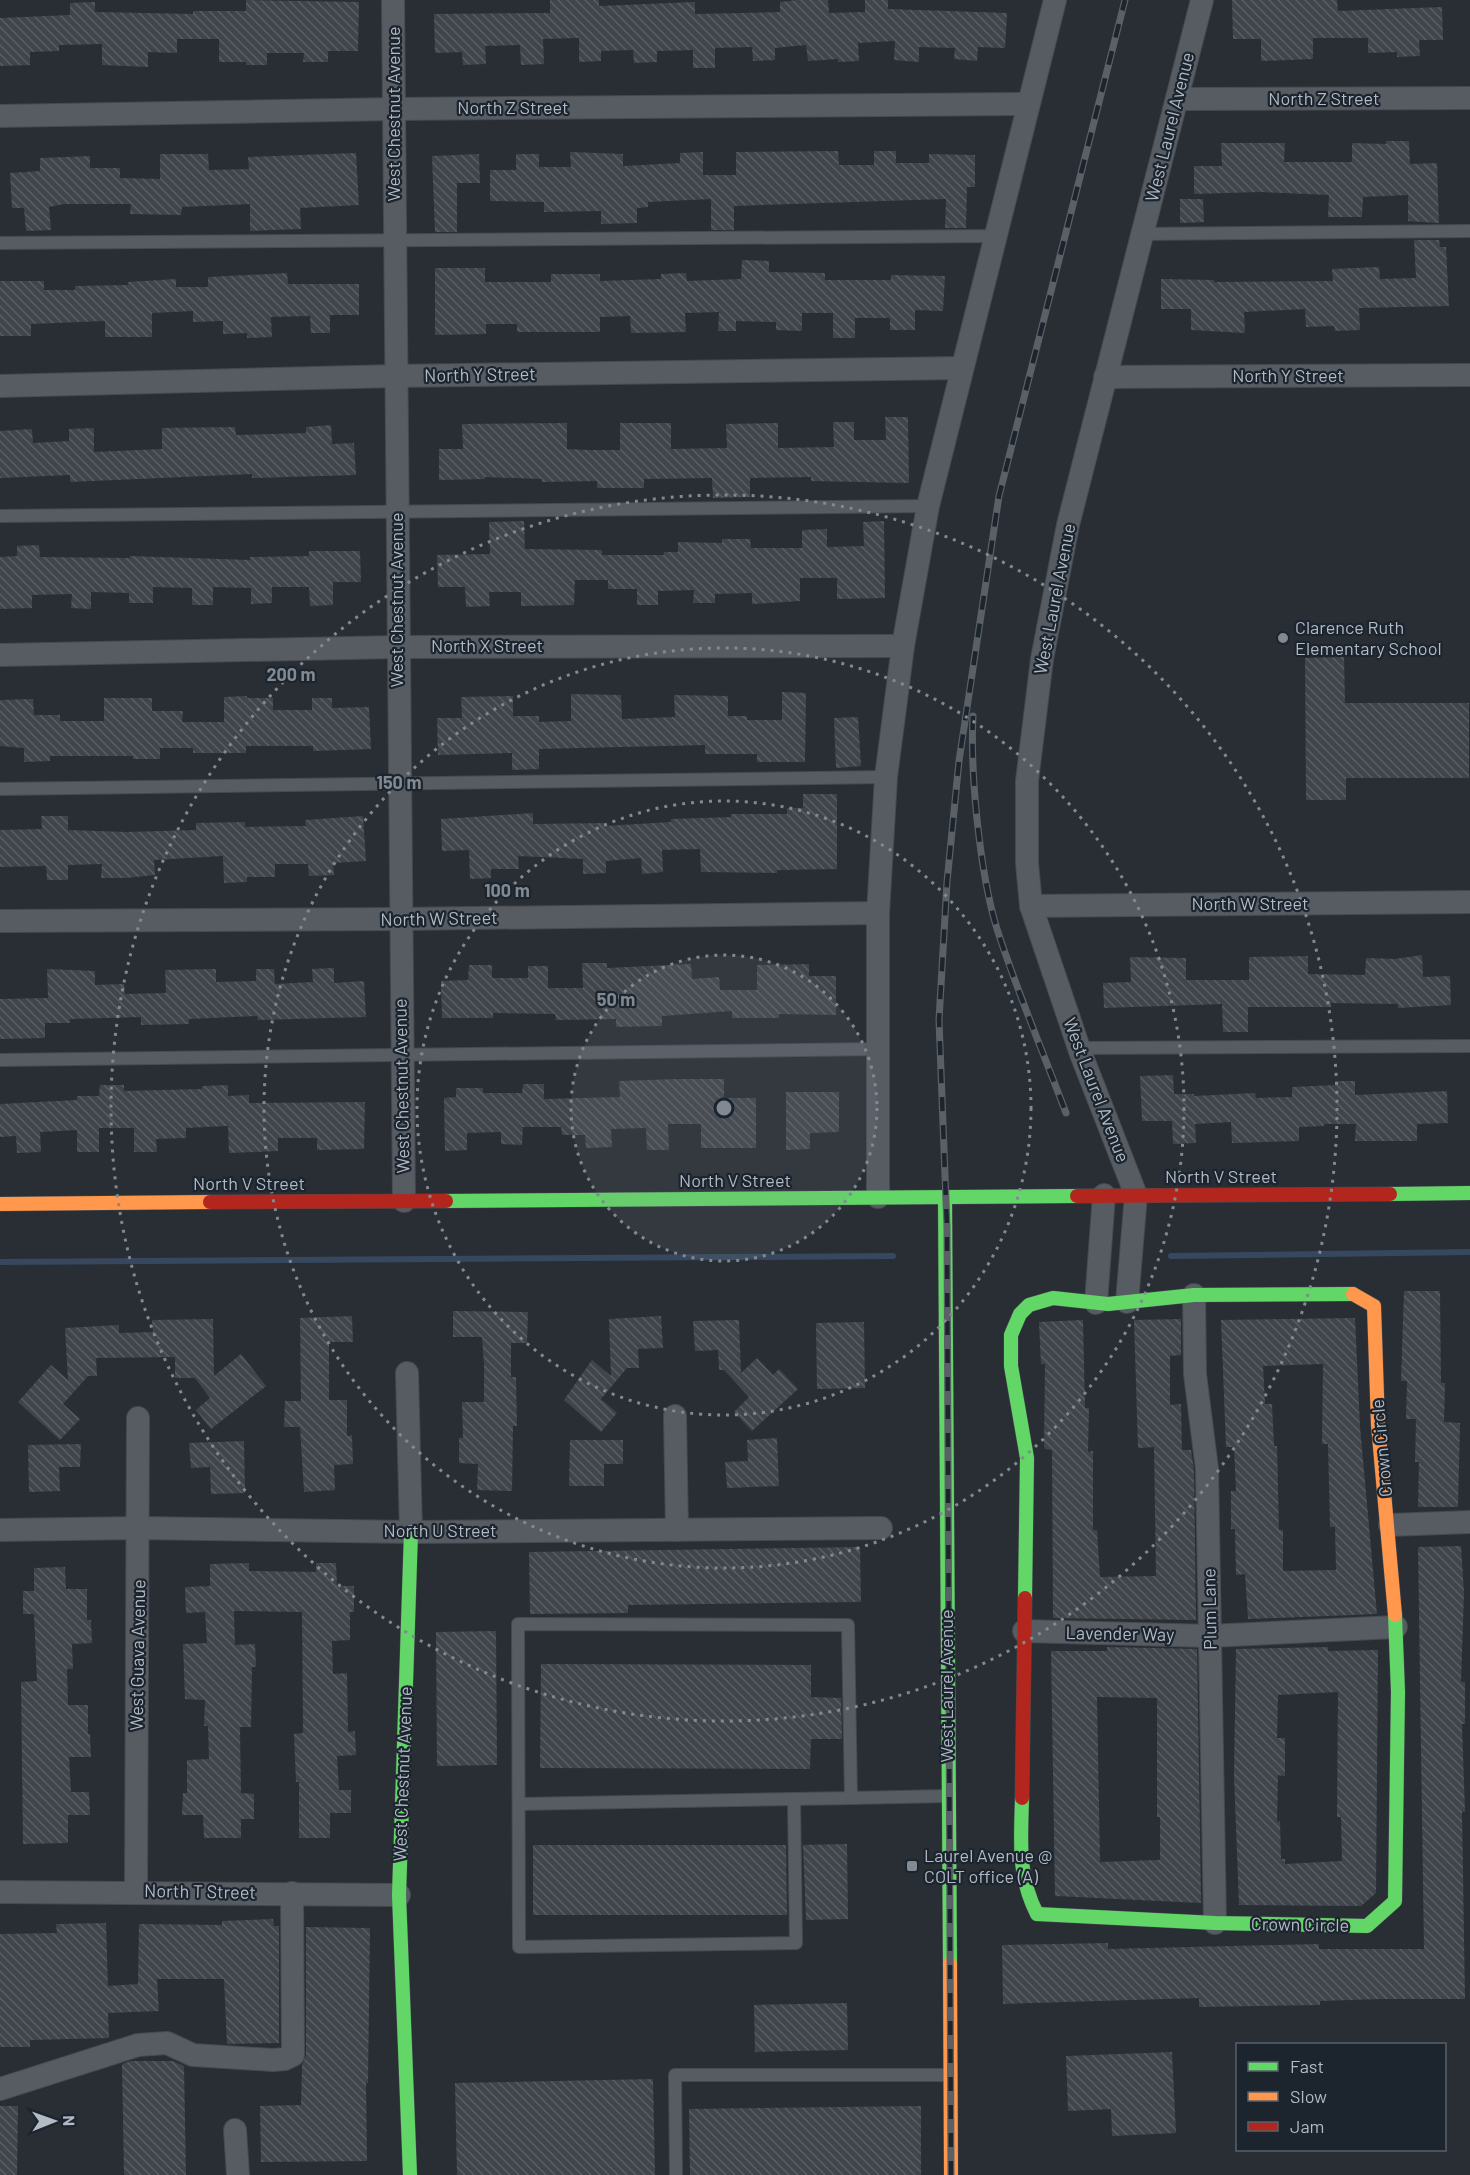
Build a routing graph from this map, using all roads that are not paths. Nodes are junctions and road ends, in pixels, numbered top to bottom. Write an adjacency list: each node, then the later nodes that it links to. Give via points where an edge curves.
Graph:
1 (393, 0): 7 (street, West Chestnut Avenue)
2 (1055, 0): 6 (street)
3 (1202, 0): 5 (street, West Laurel Avenue)
4 (1470, 98): 5 (street, North Z Street)
5 (1178, 99): 10 (street, West Laurel Avenue)
6 (1027, 104): 7 (street, North Z Street); 11 (street)
7 (395, 109): 8 (street, North Z Street); 12 (street, West Chestnut Avenue)
8 (0, 116)
9 (1470, 231): 10 (lane)
10 (1142, 234): 17 (street, West Laurel Avenue)
11 (994, 236): 12 (lane); 14 (street)
12 (395, 241): 13 (lane); 16 (street, West Chestnut Avenue)
13 (0, 243)
14 (961, 368): 16 (street, North Y Street); 19 (street)
15 (1470, 375): 17 (street, North Y Street)
16 (395, 376): 18 (street, North Y Street); 20 (street, West Chestnut Avenue)
17 (1105, 377): 29 (street, West Laurel Avenue, via 1068,525 1042,659 1028,781)
18 (0, 387)
19 (928, 506): 20 (lane); 23 (street)
20 (396, 513): 21 (lane); 22 (street, West Chestnut Avenue)
21 (0, 516)
22 (397, 646): 23 (street, North X Street); 24 (street, North X Street); 26 (street, West Chestnut Avenue)
23 (903, 646): 25 (street)
24 (0, 655)
25 (886, 777): 26 (lane); 30 (street)
26 (399, 782): 27 (lane); 31 (street, West Chestnut Avenue)
27 (0, 789)
28 (1470, 902): 29 (street, North W Street)
29 (1031, 906): 34 (street, West Laurel Avenue)
30 (878, 913): 31 (street, North W Street); 35 (street)
31 (400, 919): 32 (street, North W Street); 36 (street, West Chestnut Avenue)
32 (0, 921)
33 (1470, 1046): 34 (lane)
34 (1079, 1048): 40 (street, West Laurel Avenue)
35 (877, 1049): 36 (lane); 41 (street)
36 (402, 1057): 37 (lane); 43 (street, West Chestnut Avenue)
37 (0, 1060)
38 (1470, 1193): 40 (street, North V Street)
39 (1104, 1196): 40 (street, North V Street); 42 (street, North V Street); 47 (street)
40 (1136, 1196): 46 (street)
41 (878, 1197): 42 (street, North V Street); 43 (street, North V Street)
42 (945, 1197): 61 (street, West Laurel Avenue)
43 (404, 1201): 44 (street, North V Street)
44 (0, 1204)
45 (1194, 1295): 46 (street, Crown Circle); 52 (street, Crown Circle, via 1353,1294 1374,1306 1373,1351); 60 (street, Plum Lane, via 1195,1374 1208,1469)
46 (1127, 1302): 47 (street, Crown Circle)
47 (1096, 1303): 59 (street, Crown Circle, via 1053,1298 1029,1305 1020,1314 1011,1335 1011,1366 1027,1458)
48 (407, 1373): 57 (street, West Chestnut Avenue)
49 (675, 1416): 56 (street)
50 (138, 1418): 53 (street, West Guava Avenue)
51 (1470, 1522): 52 (street)
52 (1390, 1525): 58 (street, Crown Circle)
53 (140, 1528): 55 (street, North U Street); 57 (street, North U Street); 66 (street, West Guava Avenue)
54 (881, 1528): 56 (street, North U Street)
55 (0, 1530)
56 (677, 1530): 57 (street, North U Street)
57 (411, 1532): 68 (street, West Chestnut Avenue)
58 (1396, 1627): 60 (street, Lavender Way); 69 (street, Crown Circle, via 1395,1901 1367,1926)
59 (1024, 1631): 60 (street, Lavender Way); 69 (street, Crown Circle, via 1021,1861 1026,1892 1037,1914)
60 (1210, 1636): 69 (street, Plum Lane)
61 (947, 1796): 62 (lane); 70 (street, West Laurel Avenue)
62 (851, 1798): 63 (lane); 64 (lane, via 848,1625 518,1624)
63 (794, 1799): 64 (lane); 64 (lane, via 796,1943 519,1947)
64 (519, 1804)
65 (0, 1892): 66 (street, North T Street)
66 (136, 1892): 67 (street, North T Street)
67 (292, 1893): 68 (street, North T Street); 71 (street, via 293,2055 273,2061 193,2055 167,2043 138,2045)
68 (399, 1895): 74 (street, West Chestnut Avenue)
69 (1215, 1923)
70 (949, 2075): 75 (lane, via 675,2075); 76 (street, West Laurel Avenue)
71 (0, 2089)
72 (236, 2130): 73 (street)
73 (238, 2175)
74 (410, 2175)
75 (676, 2175)
76 (951, 2175)

